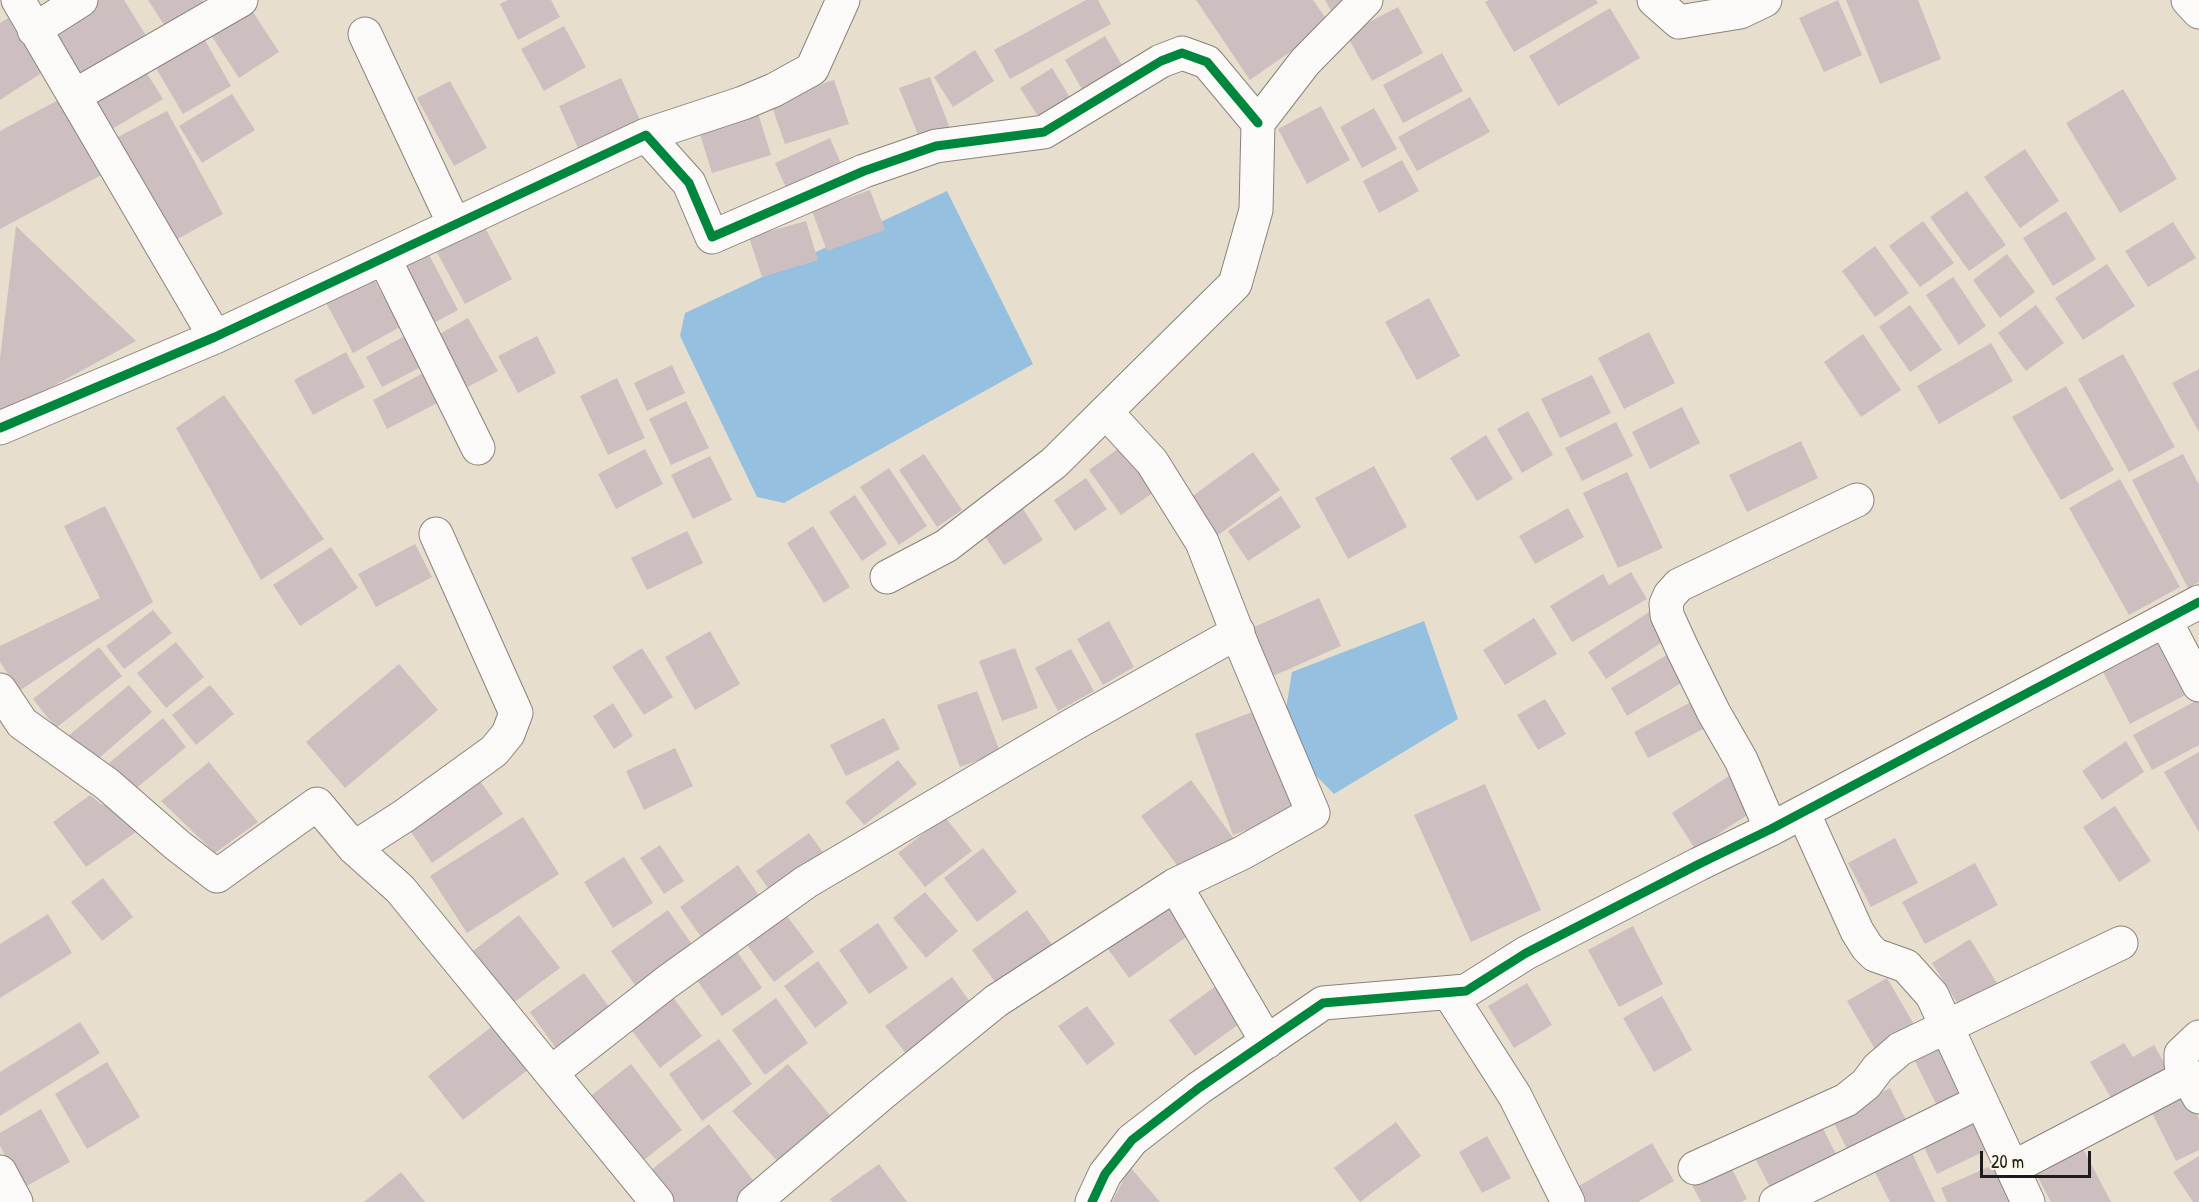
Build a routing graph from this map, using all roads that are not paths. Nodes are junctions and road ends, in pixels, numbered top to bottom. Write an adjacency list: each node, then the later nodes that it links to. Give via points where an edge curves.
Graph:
1 (18, 0): 10 (street)
2 (81, 0): 10 (street)
3 (242, 0): 12 (street)
4 (843, 0): 14 (street, via 812,69 743,103)
5 (1366, 0): 13 (street, via 1305,62)
6 (1654, 0): 7 (street, via 1678,22 1740,12)
7 (1765, 0)
8 (2188, 0): 9 (street)
9 (2199, 12)
10 (34, 30): 12 (street)
11 (365, 34): 15 (street)
12 (74, 96): 17 (street)
13 (1258, 123): 14 (street, via 1207,62 1182,53 1044,132 936,146 864,171 712,237 689,183); 18 (street, via 1256,210 1235,284)
14 (646, 135): 15 (street)
15 (454, 224): 16 (street)
16 (384, 258): 17 (street); 20 (street)
17 (215, 337): 19 (street)
18 (1106, 412): 23 (street, via 1054,463 946,546); 26 (street, via 1152,462 1202,542)
19 (0, 428)
20 (478, 448)
21 (1857, 500): 30 (street, via 1679,585 1666,604 1683,650 1741,760)
22 (436, 534): 31 (street, via 516,713 508,734 494,751)
23 (887, 577)
24 (2199, 602): 25 (street)
25 (2165, 620): 27 (street); 29 (street)
26 (1238, 632): 32 (street, via 1313,813); 38 (street, via 806,882 667,982)
27 (2199, 685)
28 (0, 690): 31 (street, via 22,723 107,784 217,876 317,804)
29 (1803, 812): 30 (street); 35 (street, via 1857,932 1875,955 1906,966 1920,980)
30 (1771, 829): 34 (street, via 1526,953 1466,991)
31 (354, 848): 38 (street, via 400,889)
32 (1175, 885): 37 (street); 46 (street, via 996,1001)
33 (2121, 943): 35 (street)
34 (1449, 993): 37 (street, via 1323,1003); 48 (street, via 1515,1096)
35 (1946, 1027): 40 (street); 41 (street, via 1900,1049 1845,1100)
36 (2199, 1037): 39 (street, via 2181,1054 2181,1064)
37 (1266, 1042): 47 (street, via 1132,1140 1106,1174)
38 (552, 1072): 45 (street)
39 (2193, 1087): 42 (street)
40 (1981, 1101): 42 (street); 49 (street)
41 (1695, 1168)
42 (2013, 1168): 50 (street)
43 (0, 1172): 44 (street)
44 (16, 1202)
45 (657, 1202)
46 (754, 1202)
47 (1092, 1202)
48 (1568, 1202)
49 (1776, 1202)
50 (2028, 1202)

